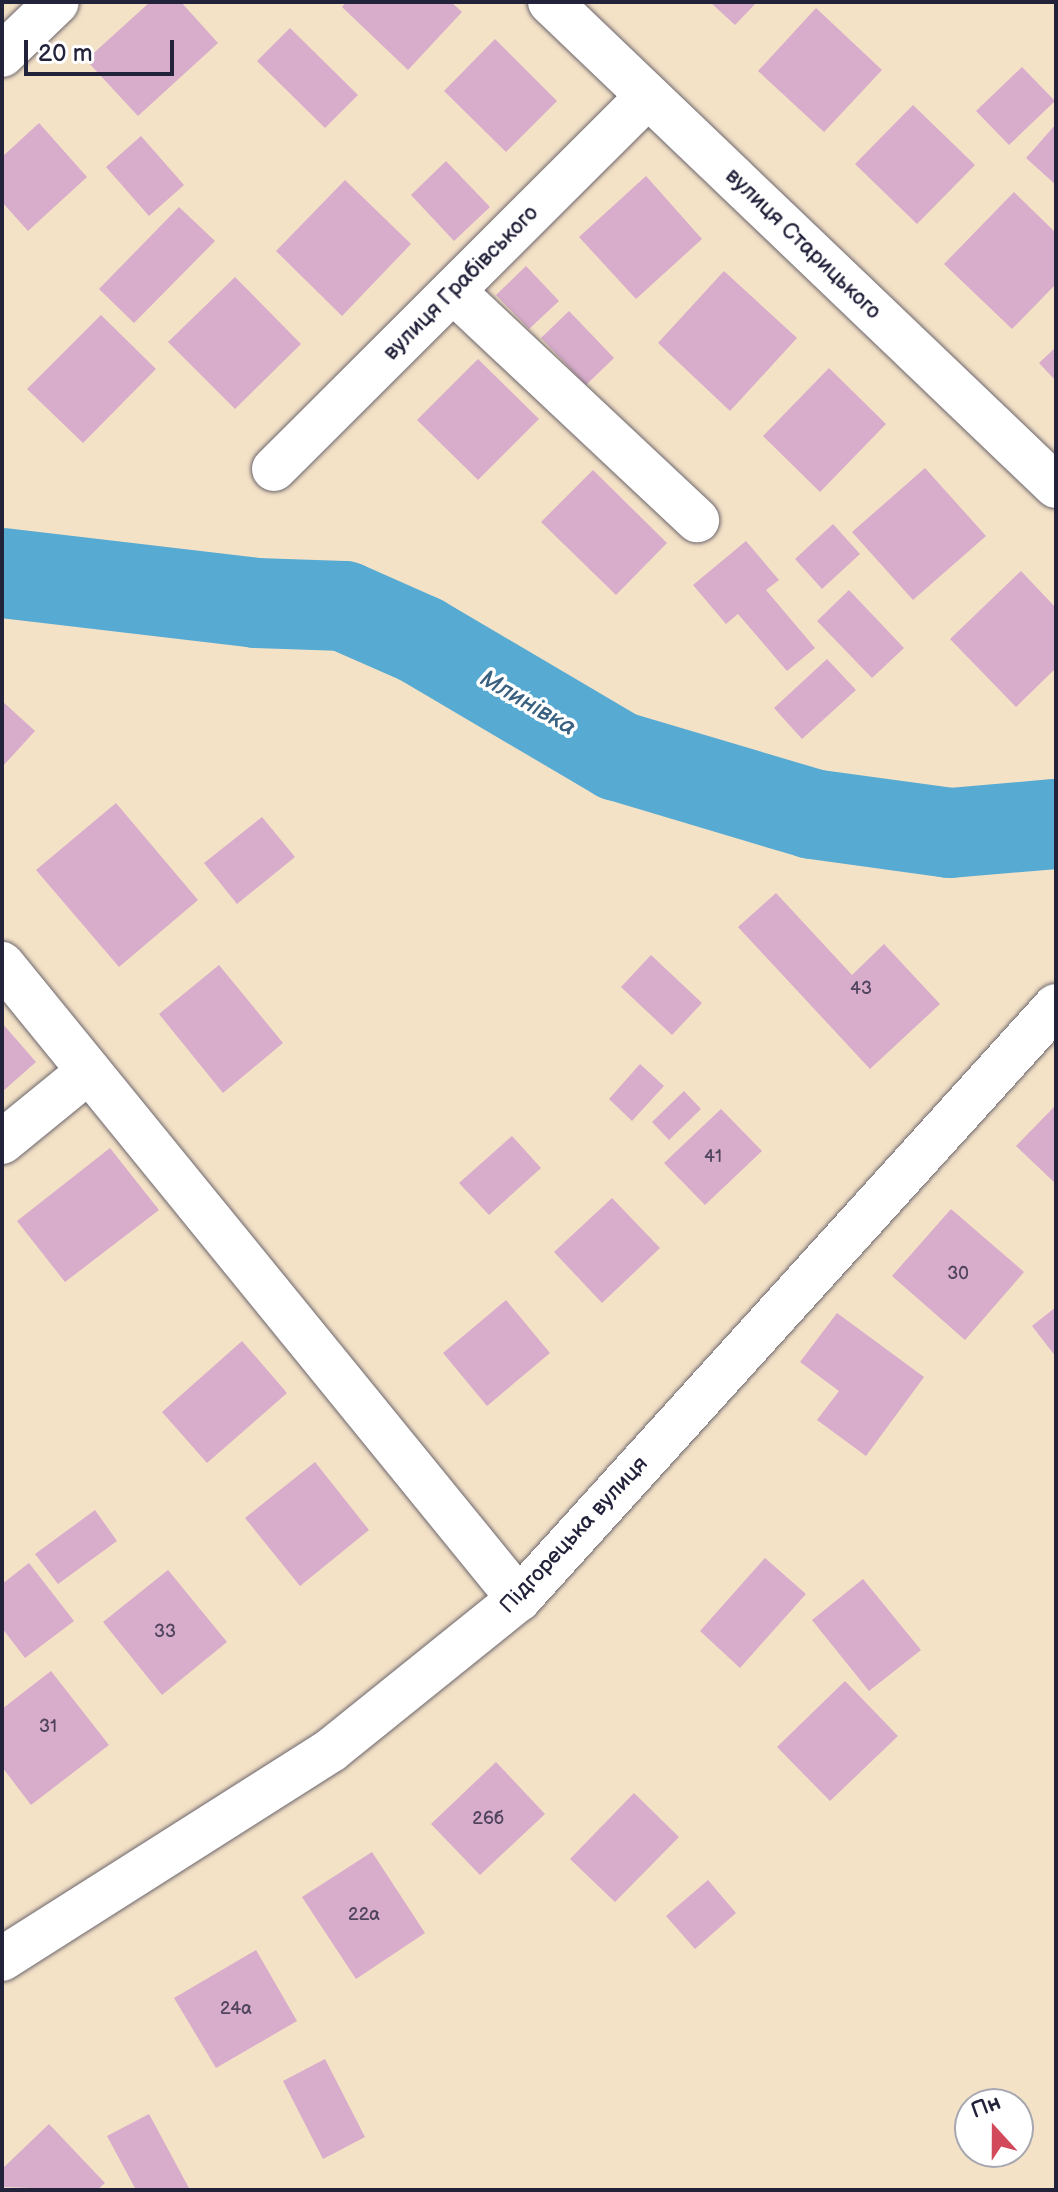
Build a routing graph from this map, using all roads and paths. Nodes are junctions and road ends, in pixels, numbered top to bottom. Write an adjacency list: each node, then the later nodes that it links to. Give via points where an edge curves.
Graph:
1 (57, 2): 3 (street)
2 (550, 2): 4 (street, вулиця Старицького)
3 (2, 55)
4 (648, 96): 5 (street, вулиця Грабівського); 7 (street, вулиця Старицького)
5 (453, 291): 6 (street, вулиця Грабівського); 8 (street)
6 (274, 469)
7 (1056, 486)
8 (697, 520)
9 (2, 964): 11 (street)
10 (1056, 1006): 13 (street, Підгорецька вулиця)
11 (89, 1071): 12 (street); 13 (street)
12 (2, 1142)
13 (519, 1599): 14 (street, Підгорецька вулиця, via 331,1750)
14 (2, 1959)

